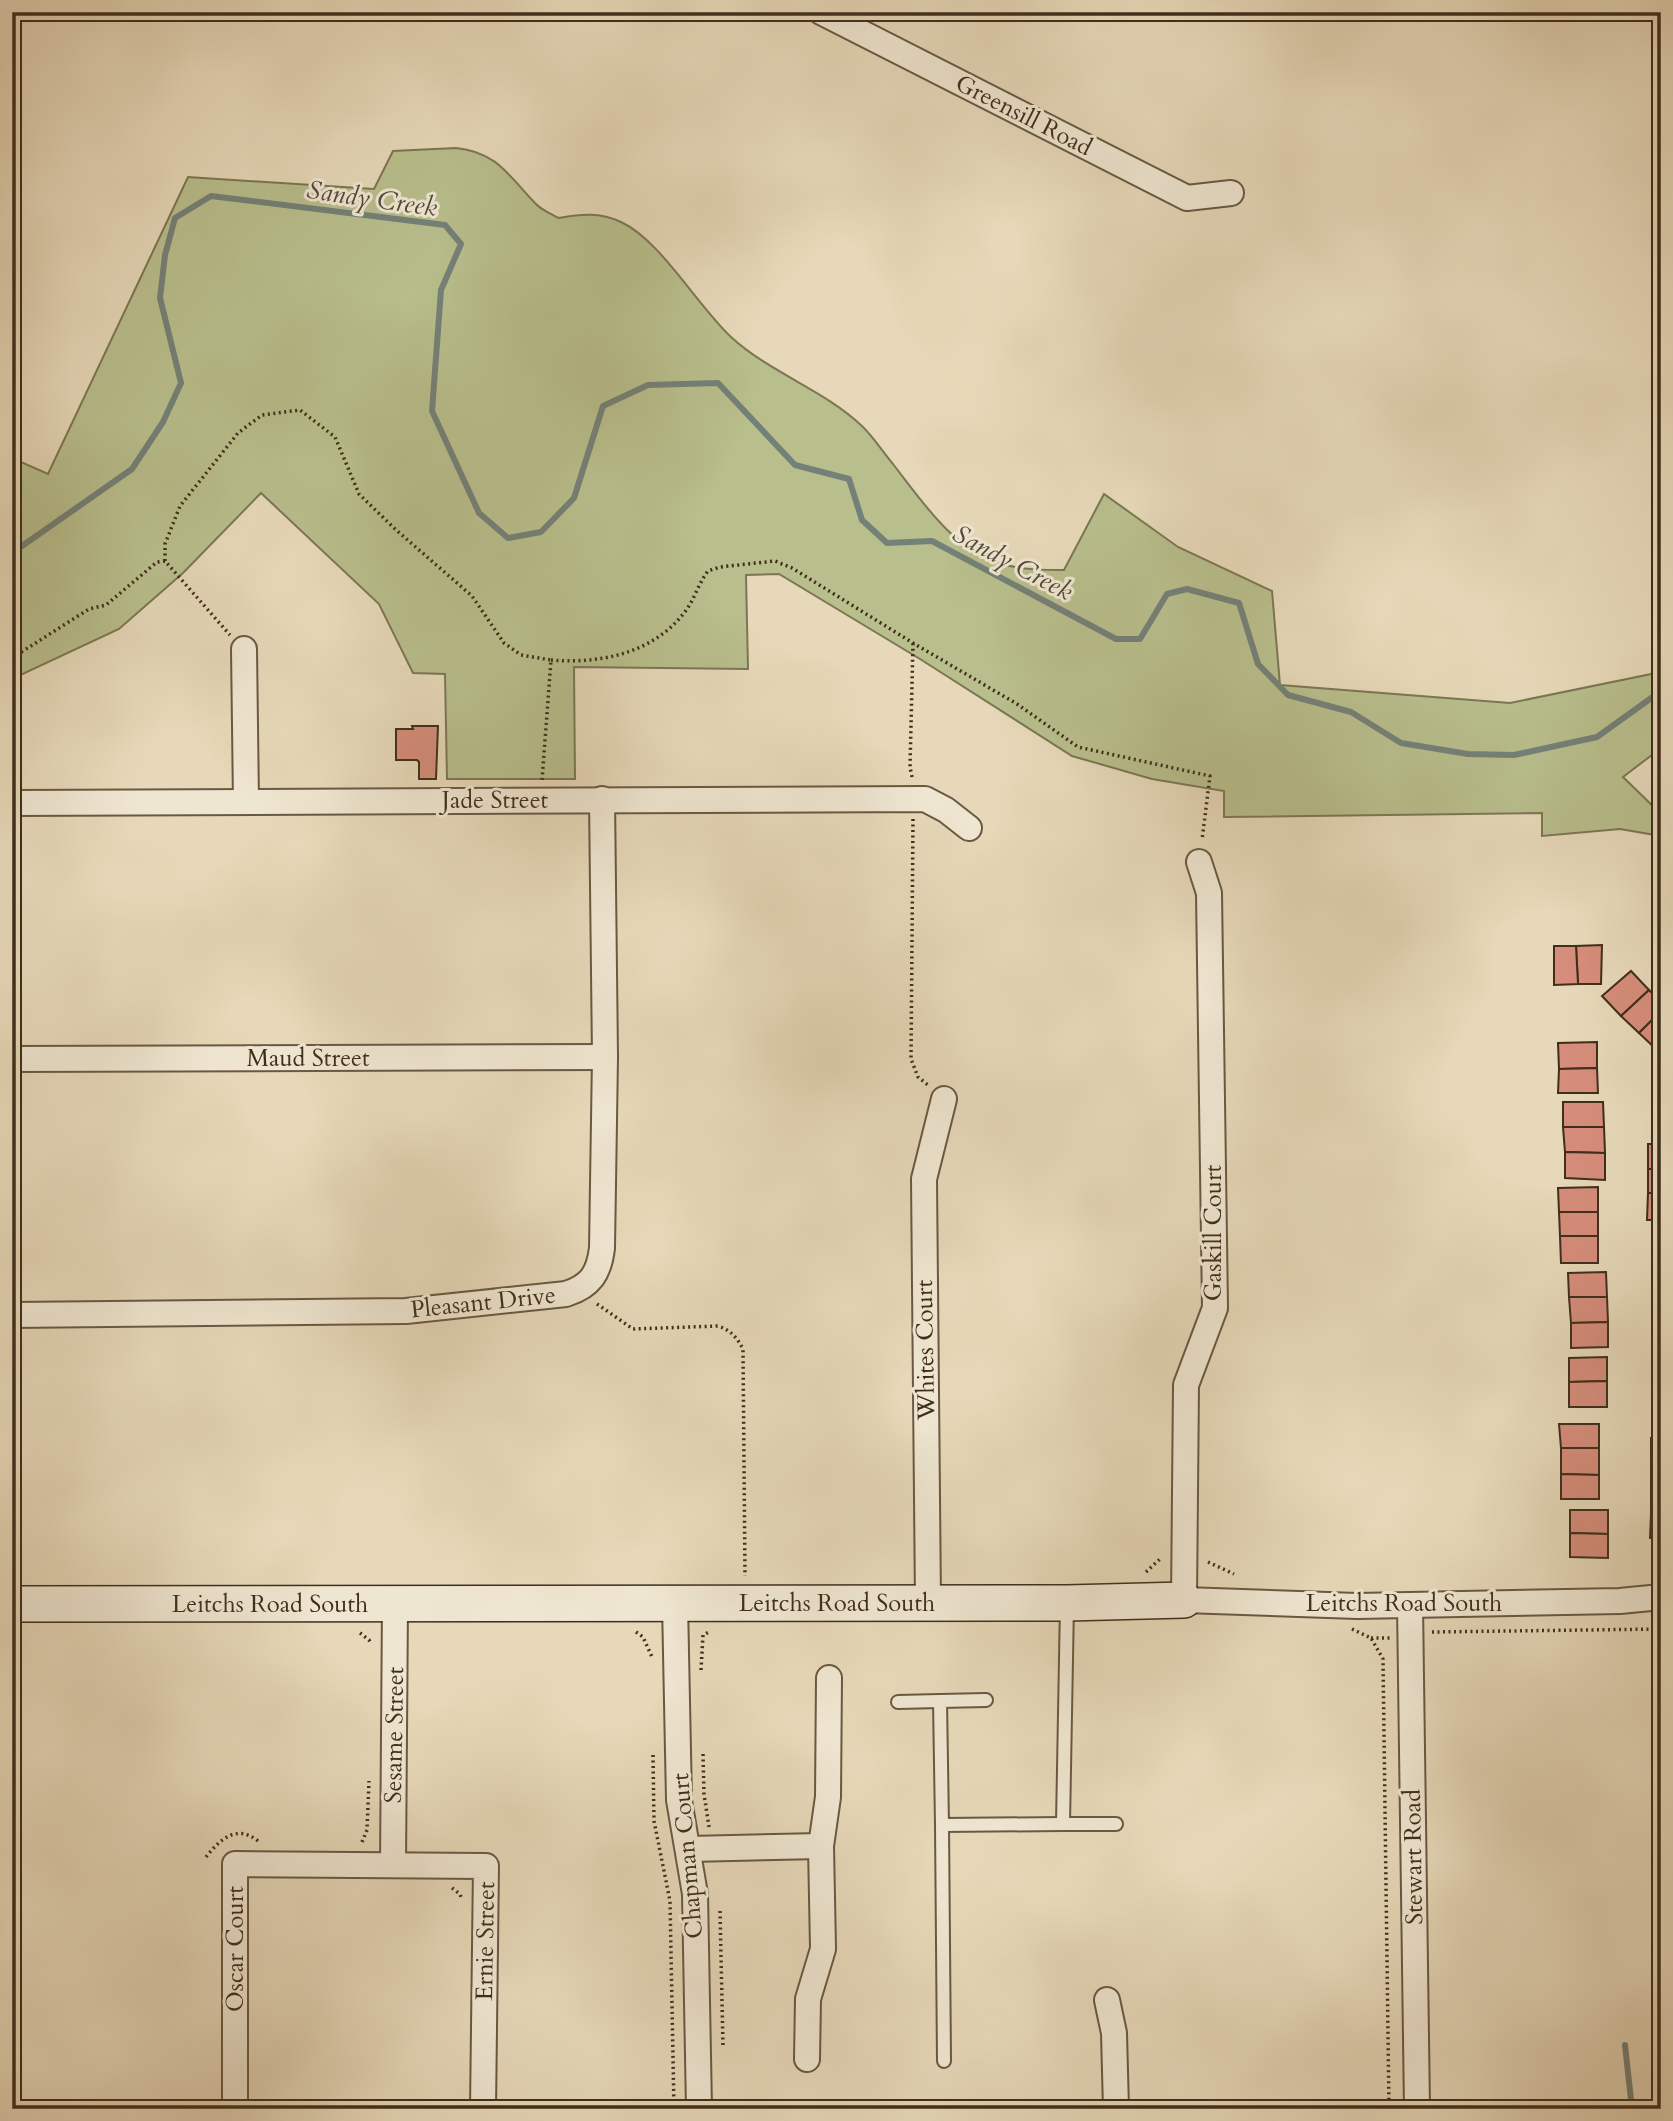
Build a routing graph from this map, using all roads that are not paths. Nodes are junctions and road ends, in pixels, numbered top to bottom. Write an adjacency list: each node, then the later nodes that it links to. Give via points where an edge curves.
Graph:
1 (821, 12): 2 (street, Greensill Road, via 1187,198)
2 (1231, 193)
3 (244, 649): 5 (street)
4 (602, 799): 5 (street, Jade Street); 7 (street, Jade Street, via 925,799); 9 (street, Pleasant Drive)
5 (246, 802): 6 (street, Jade Street)
6 (12, 803)
7 (969, 828)
8 (1199, 862): 14 (street, Gaskill Court, via 1209,892 1215,1308 1186,1385)
9 (605, 1057): 10 (street, Maud Street); 12 (street, Pleasant Drive, via 602,1248 594,1278 579,1290 406,1311)
10 (12, 1059)
11 (944, 1099): 16 (street, Whites Court, via 923,1179)
12 (12, 1315)
13 (1661, 1597): 20 (street, Leitchs Road South)
14 (1184, 1600): 17 (street, Leitchs Road South); 20 (street, Leitchs Road South)
15 (675, 1603): 16 (street, Leitchs Road South); 19 (street, Leitchs Road South); 29 (street, Chapman Court, via 679,1800)
16 (928, 1603): 17 (street, Leitchs Road South)
17 (1067, 1603): 25 (lane)
18 (12, 1604): 19 (street, Leitchs Road South)
19 (395, 1604): 30 (street, Sesame Street)
20 (1410, 1605): 38 (street, Stewart Road)
21 (829, 1678): 28 (street, via 828,1797)
22 (986, 1700): 23 (lane)
23 (940, 1701): 24 (lane); 27 (lane)
24 (898, 1702)
25 (1063, 1824): 26 (lane); 27 (lane)
26 (1116, 1824)
27 (942, 1825): 33 (lane)
28 (821, 1846): 29 (street); 32 (street, via 823,1949 808,1999)
29 (689, 1849): 36 (street, Chapman Court, via 695,1894)
30 (393, 1865): 34 (street, Oscar Court, via 235,1864); 35 (street, Ernie Street, via 486,1866)
31 (1107, 2000): 37 (street, via 1114,2033)
32 (807, 2059)
33 (944, 2060)
34 (235, 2109)
35 (483, 2109)
36 (699, 2109)
37 (1116, 2109)
38 (1417, 2109)

